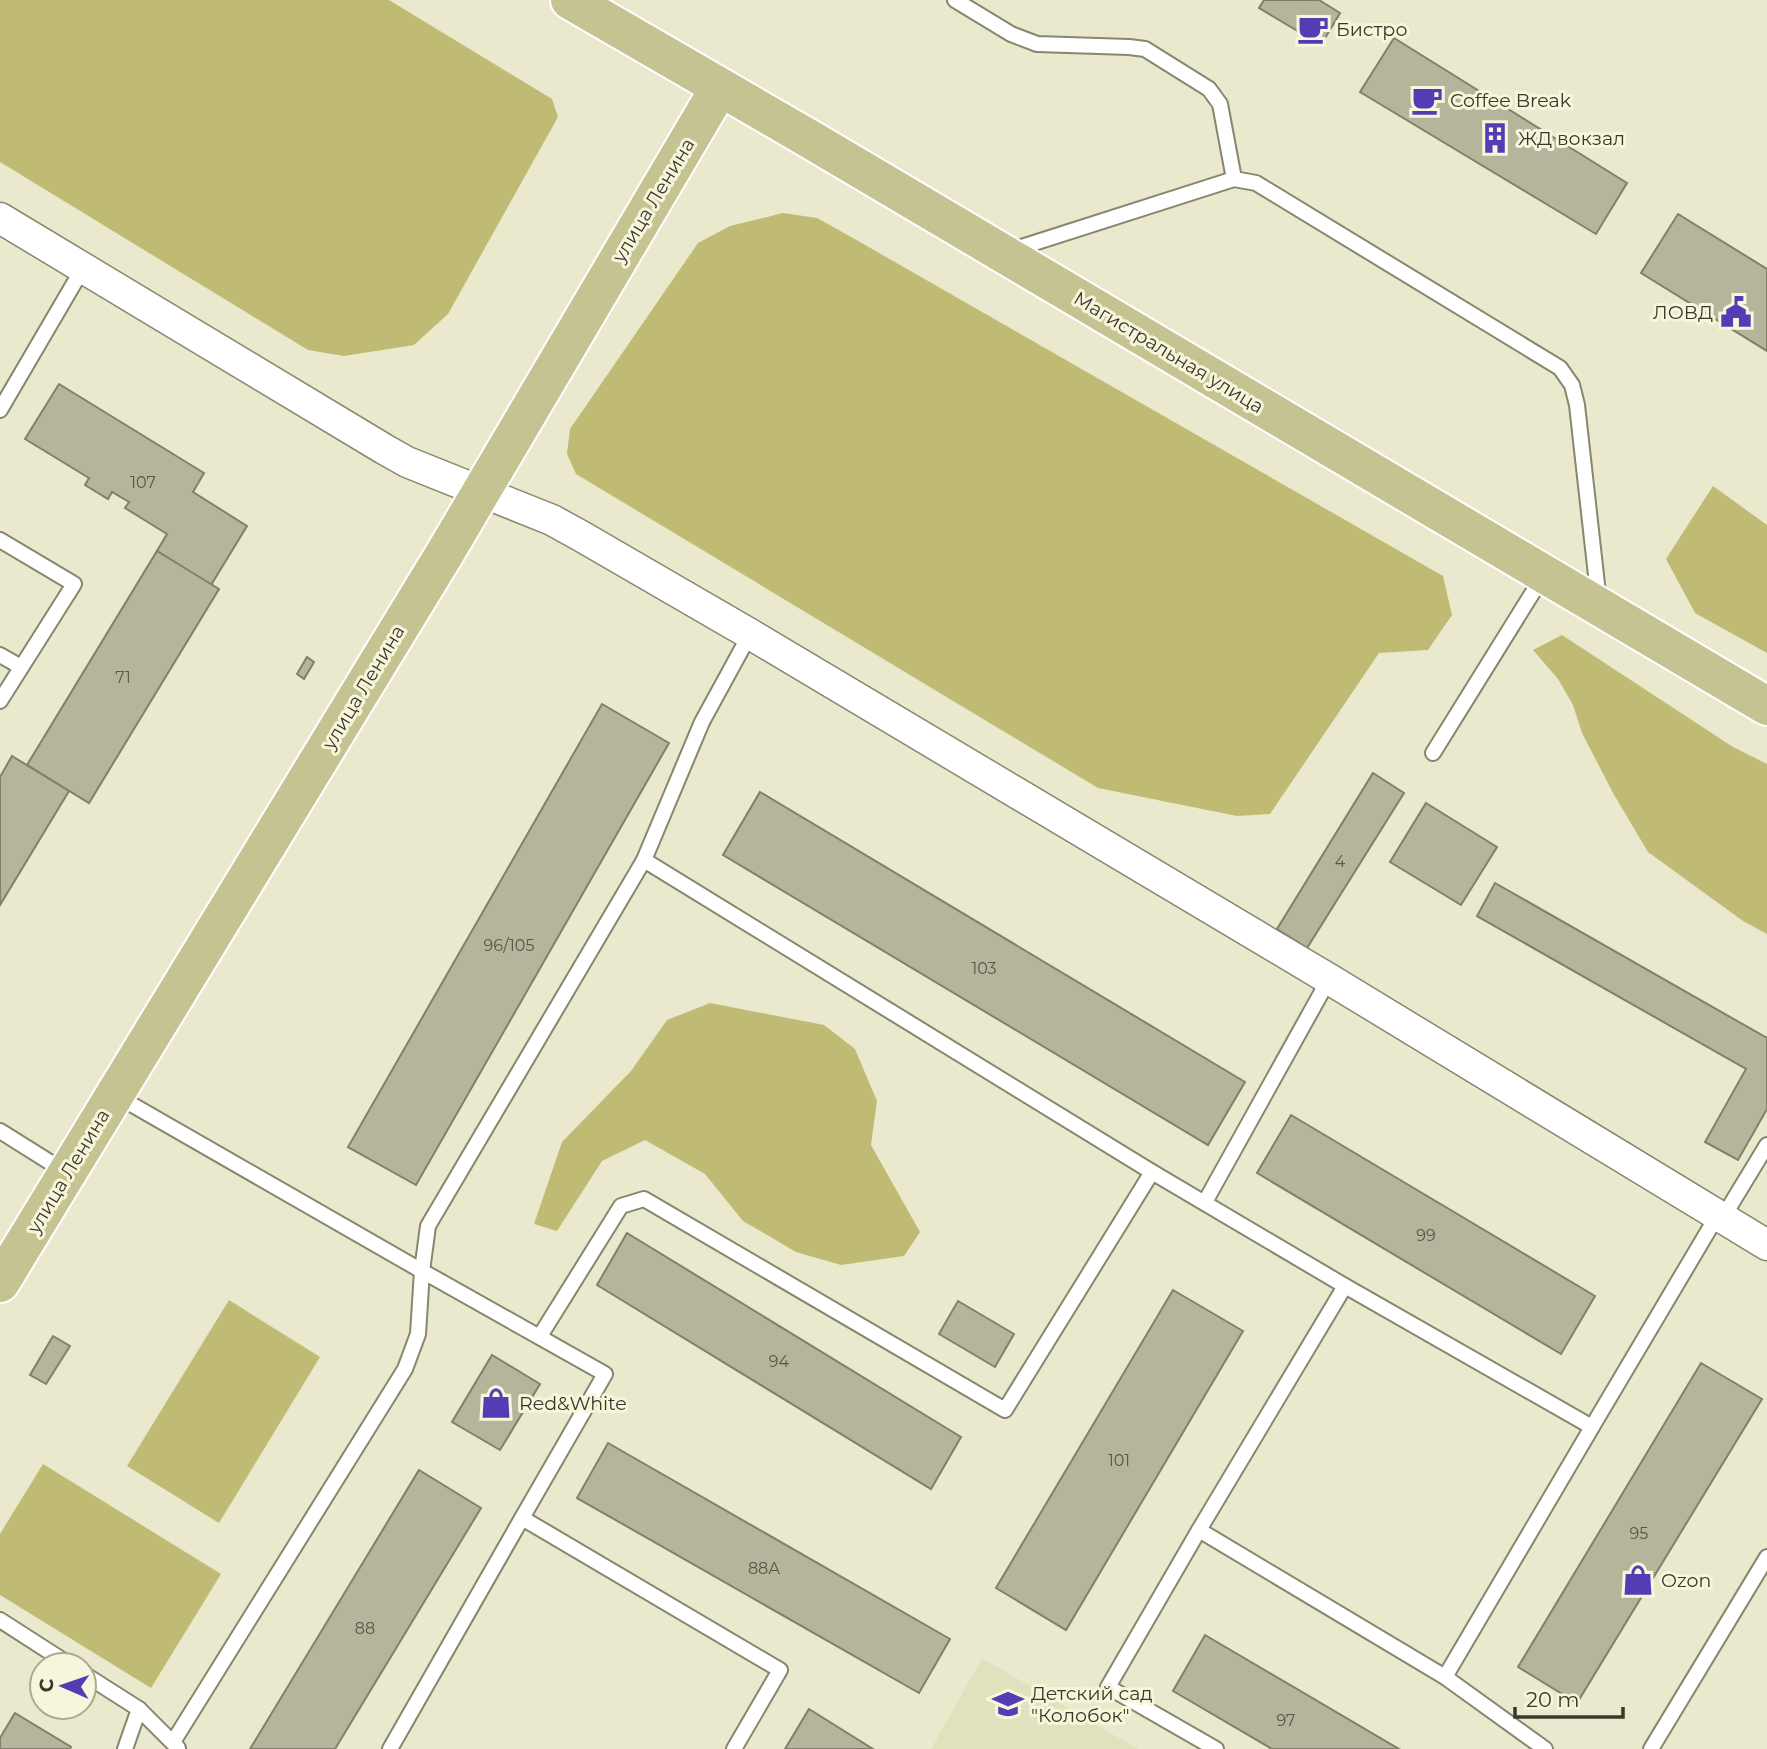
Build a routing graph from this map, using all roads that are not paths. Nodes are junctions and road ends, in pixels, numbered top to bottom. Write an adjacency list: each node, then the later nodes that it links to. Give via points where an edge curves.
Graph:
1 (569, 0): 3 (main road, Магистральная улица)
2 (955, 0): 4 (lane, via 1010,34 1037,44 1145,50 1209,89 1220,104)
3 (720, 87): 6 (main road, Магистральная улица); 9 (main road, улица Ленина)
4 (1234, 179): 6 (lane); 12 (lane, via 1256,183 1560,368 1572,385 1577,405)
5 (0, 218): 7 (street)
6 (1003, 253): 11 (main road, Магистральная улица)
7 (83, 268): 8 (lane); 9 (street, via 384,449)
8 (0, 411)
9 (481, 491): 13 (street, via 552,520); 21 (main road, улица Ленина)
10 (0, 540): 15 (lane, via 74,584)
11 (1544, 575): 12 (main road, Магистральная улица); 18 (lane)
12 (1599, 607): 17 (main road, Магистральная улица)
13 (750, 634): 19 (lane, via 702,722); 20 (street)
14 (0, 655): 15 (lane)
15 (21, 667): 16 (lane)
16 (0, 701)
17 (1767, 706)
18 (1433, 753)
19 (644, 860): 24 (lane); 29 (lane, via 428,1226)
20 (1329, 979): 26 (lane); 27 (street)
21 (115, 1095): 25 (main road, улица Ленина); 29 (lane)
22 (0, 1131): 25 (lane)
23 (1767, 1145): 27 (lane)
24 (1152, 1172): 26 (lane); 32 (lane, via 1005,1409 644,1199 621,1206)
25 (67, 1173): 30 (main road, улица Ленина)
26 (1205, 1202): 31 (lane)
27 (1719, 1217): 28 (street); 33 (lane)
28 (1767, 1245)
29 (422, 1271): 32 (lane); 42 (lane, via 418,1334 405,1369)
30 (0, 1283)
31 (1345, 1286): 33 (lane); 35 (lane)
32 (540, 1336): 34 (lane, via 605,1374)
33 (1592, 1427): 39 (lane)
34 (522, 1518): 44 (lane); 45 (lane, via 780,1670)
35 (1199, 1530): 39 (lane); 46 (lane, via 1108,1687)
36 (1767, 1557): 48 (lane)
37 (0, 1620): 38 (lane)
38 (48, 1651)
39 (1445, 1676): 47 (lane)
40 (98, 1683): 41 (lane)
41 (139, 1709): 42 (lane); 43 (lane)
42 (176, 1745)
43 (125, 1749)
44 (390, 1749)
45 (734, 1749)
46 (1216, 1749)
47 (1545, 1749)
48 (1651, 1749)

